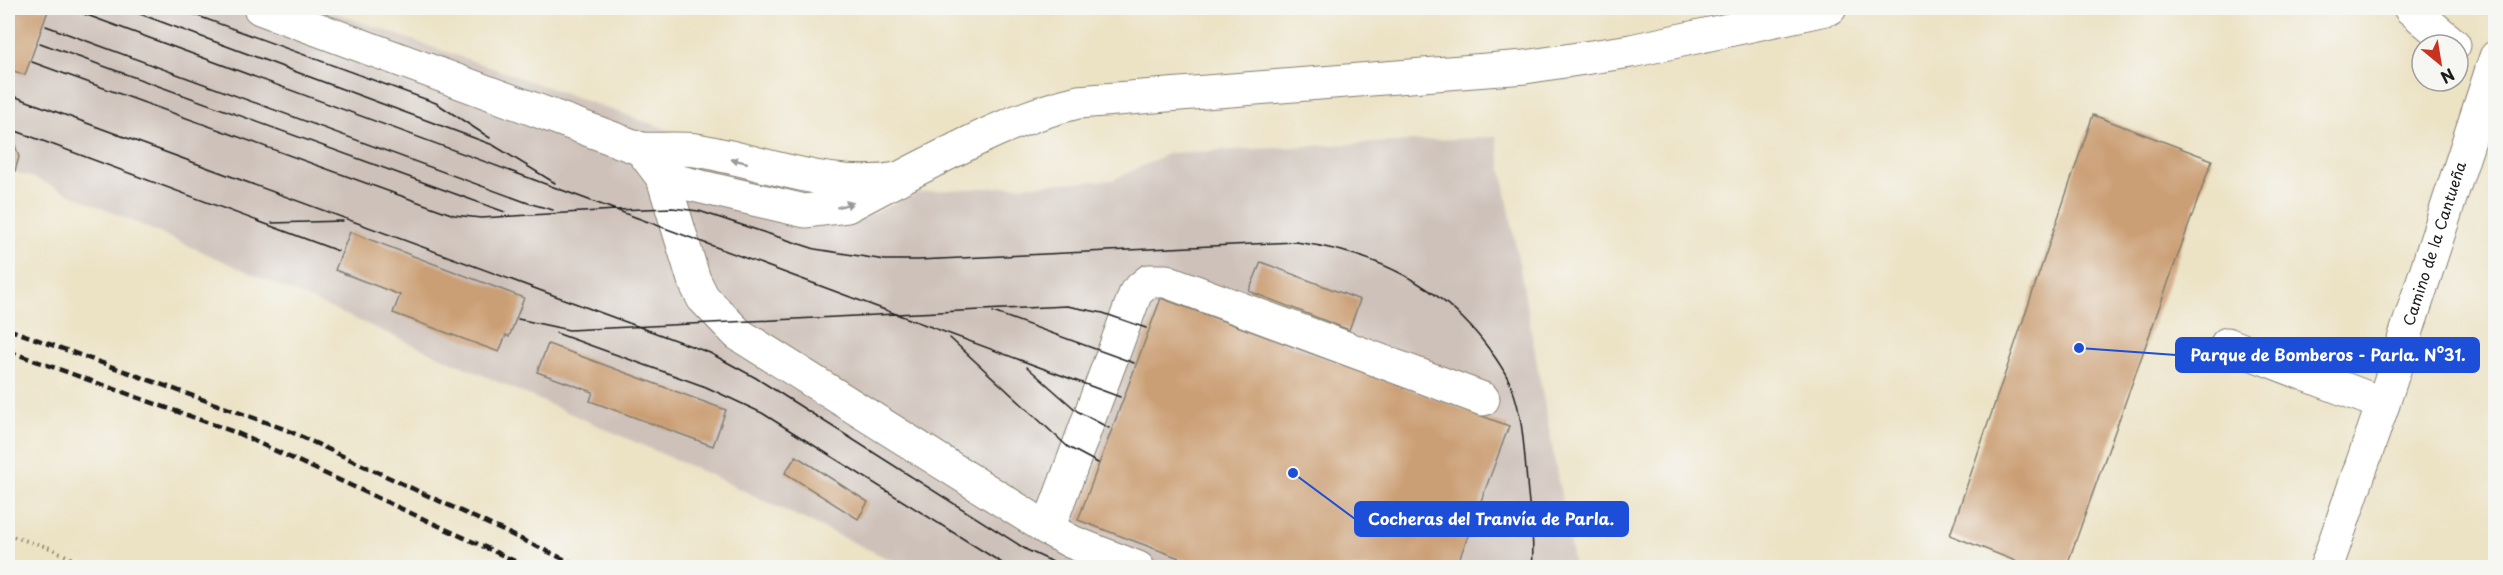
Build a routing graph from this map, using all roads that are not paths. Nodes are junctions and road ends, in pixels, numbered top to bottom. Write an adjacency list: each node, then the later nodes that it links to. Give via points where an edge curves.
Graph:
1 (260, 8): 7 (lane)
2 (1830, 8): 9 (lane, via 1631,51 1526,67 1078,102 998,129)
3 (2410, 8): 4 (lane)
4 (2440, 33)
5 (2470, 51): 6 (lane)
6 (2495, 61): 12 (lane, Camino de la Cantueña)
7 (641, 149): 8 (lane); 9 (lane, one-way to 7, via 850,182 796,174 694,150)
8 (663, 178): 9 (lane, one-way to 9, via 805,211 847,206); 13 (lane, via 694,280 703,298 723,321)
9 (898, 179)
10 (2227, 344): 12 (lane)
11 (1483, 399): 13 (lane, via 1166,281 1149,281 1136,292)
12 (2384, 404): 15 (lane, Camino de la Cantueña)
13 (1048, 529): 14 (lane)
14 (1138, 567)
15 (2326, 567)

